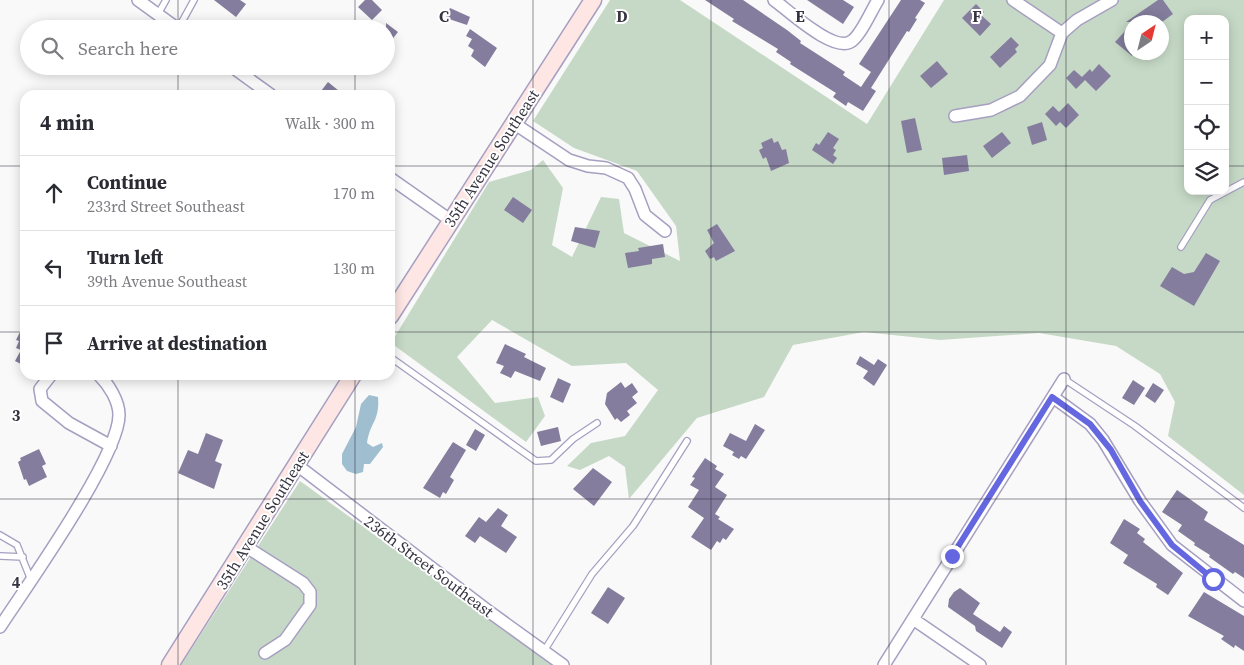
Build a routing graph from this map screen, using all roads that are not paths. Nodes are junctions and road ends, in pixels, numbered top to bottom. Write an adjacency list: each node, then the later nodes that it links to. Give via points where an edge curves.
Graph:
1 (138, 0): 9 (street)
2 (166, 0): 9 (lane)
3 (194, 0): 11 (lane)
4 (593, 0): 16 (street, 35th Avenue Southeast)
5 (774, 0): 6 (street, via 830,42 844,45 853,40)
6 (878, 0)
7 (1013, 0): 12 (street)
8 (1112, 0): 12 (street, via 1077,20)
9 (158, 14): 10 (street)
10 (166, 20)
11 (183, 20)
12 (1062, 33): 15 (street, via 1050,65 1020,96 991,110)
13 (243, 75): 14 (street)
14 (264, 90)
15 (955, 116)
16 (515, 124): 19 (street, 35th Avenue Southeast); 20 (street, via 569,160 606,168 628,178 645,215)
17 (395, 182): 19 (street)
18 (1244, 182): 21 (lane, via 1210,200)
19 (450, 220): 22 (street, 35th Avenue Southeast)
20 (665, 231)
21 (1180, 247)
22 (395, 308)
23 (395, 361): 29 (lane, via 536,460 552,460 573,439)
24 (1064, 379): 28 (street); 33 (lane, via 1135,426)
25 (47, 380): 31 (street, via 40,389 42,401 69,423)
26 (102, 380): 31 (street, via 115,398 119,414)
27 (351, 380): 32 (street, 35th Avenue Southeast)
28 (1052, 397): 39 (street, via 1090,424 1103,440 1140,501 1172,545); 40 (street)
29 (597, 423)
30 (687, 441): 42 (lane, via 633,526 592,574)
31 (111, 446): 38 (street, via 92,483)
32 (297, 465): 35 (street, 35th Avenue Southeast); 42 (street, 236th Street Southeast)
33 (1244, 508)
34 (0, 535): 37 (lane, via 17,545)
35 (245, 546): 43 (street, via 303,583 310,592 310,605 286,640); 44 (street, 35th Avenue Southeast)
36 (0, 556): 37 (lane)
37 (23, 557): 38 (lane)
38 (31, 580): 41 (street)
39 (1244, 601)
40 (913, 619): 46 (street); 47 (street)
41 (0, 628)
42 (544, 652): 45 (street, 236th Street Southeast)
43 (265, 653)
44 (170, 665)
45 (563, 665)
46 (884, 665)
47 (980, 665)

